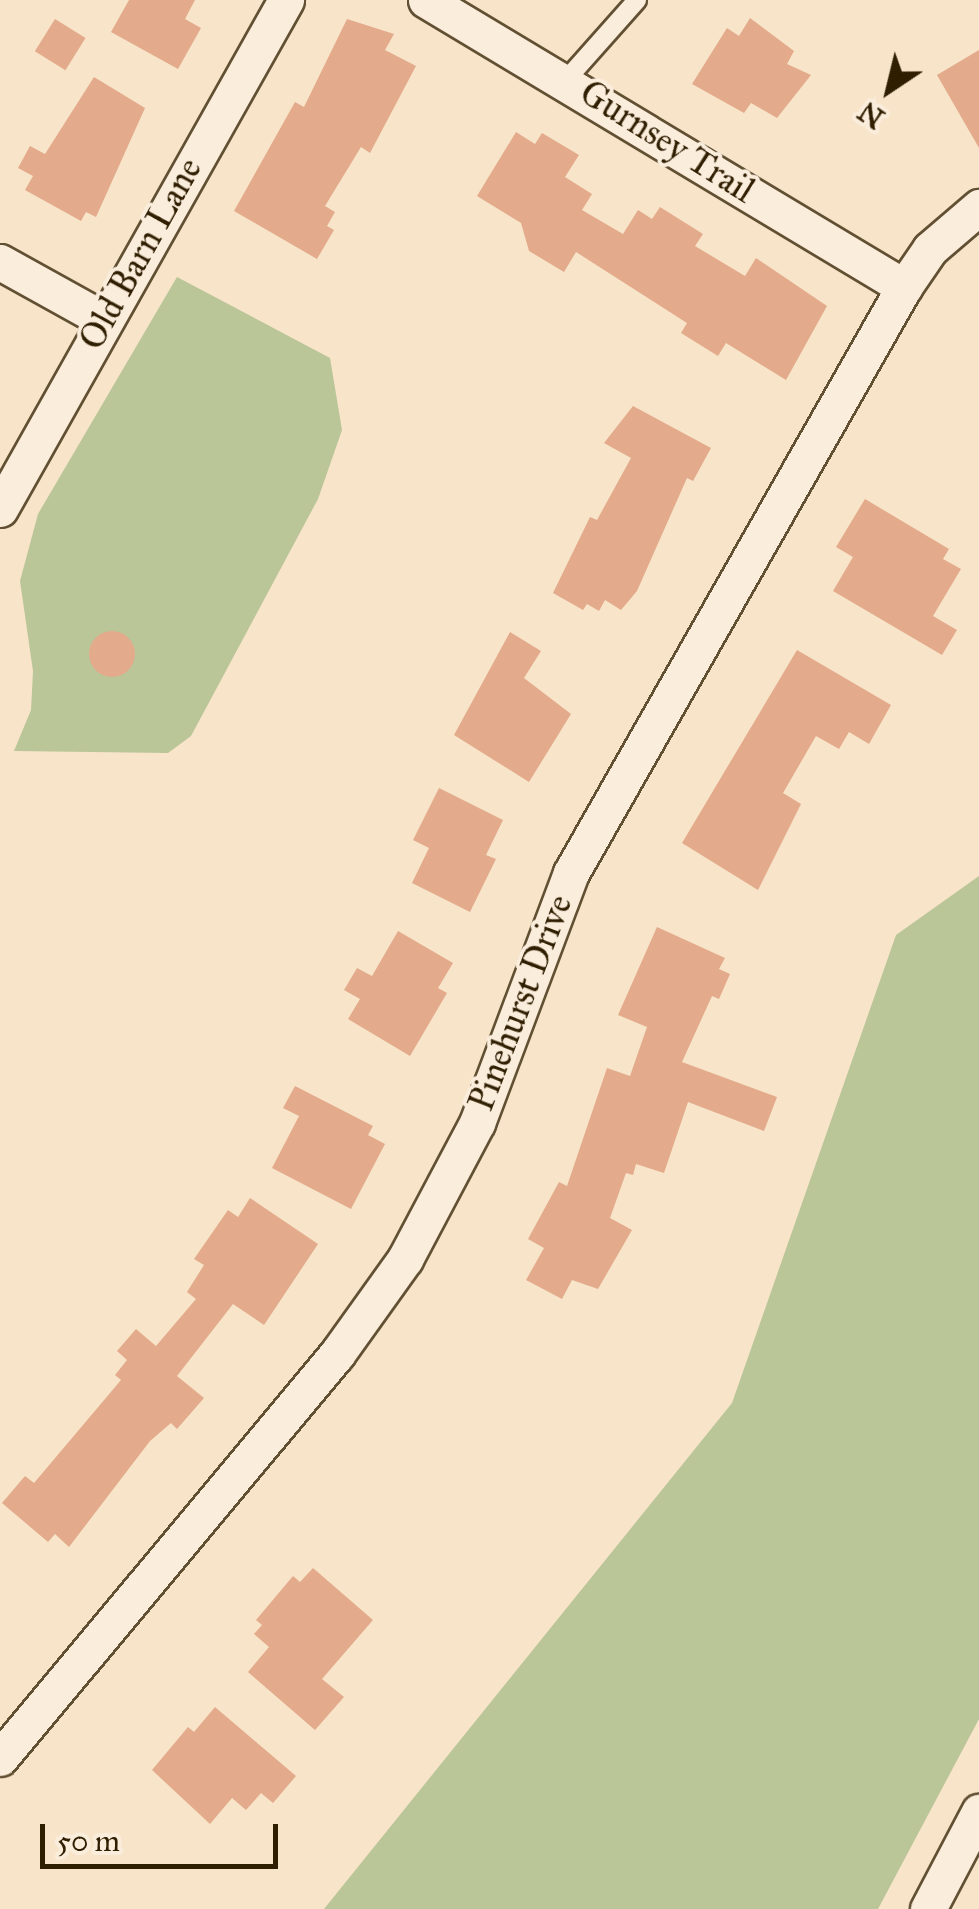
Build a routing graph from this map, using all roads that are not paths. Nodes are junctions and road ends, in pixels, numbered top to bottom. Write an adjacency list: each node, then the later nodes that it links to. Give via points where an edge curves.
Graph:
1 (286, 0): 8 (street, Old Barn Lane)
2 (426, 0): 4 (street, Gurnsey Trail)
3 (637, 0): 4 (lane)
4 (566, 80): 7 (street, Gurnsey Trail)
5 (979, 207): 7 (street, Pinehurst Drive, via 930,249)
6 (0, 262): 8 (street)
7 (904, 288): 10 (street, Pinehurst Drive, via 571,873 476,1124 404,1259 338,1354)
8 (104, 319): 9 (street, Old Barn Lane)
9 (0, 510)
10 (0, 1758)
11 (979, 1812): 12 (street)
12 (928, 1909)

